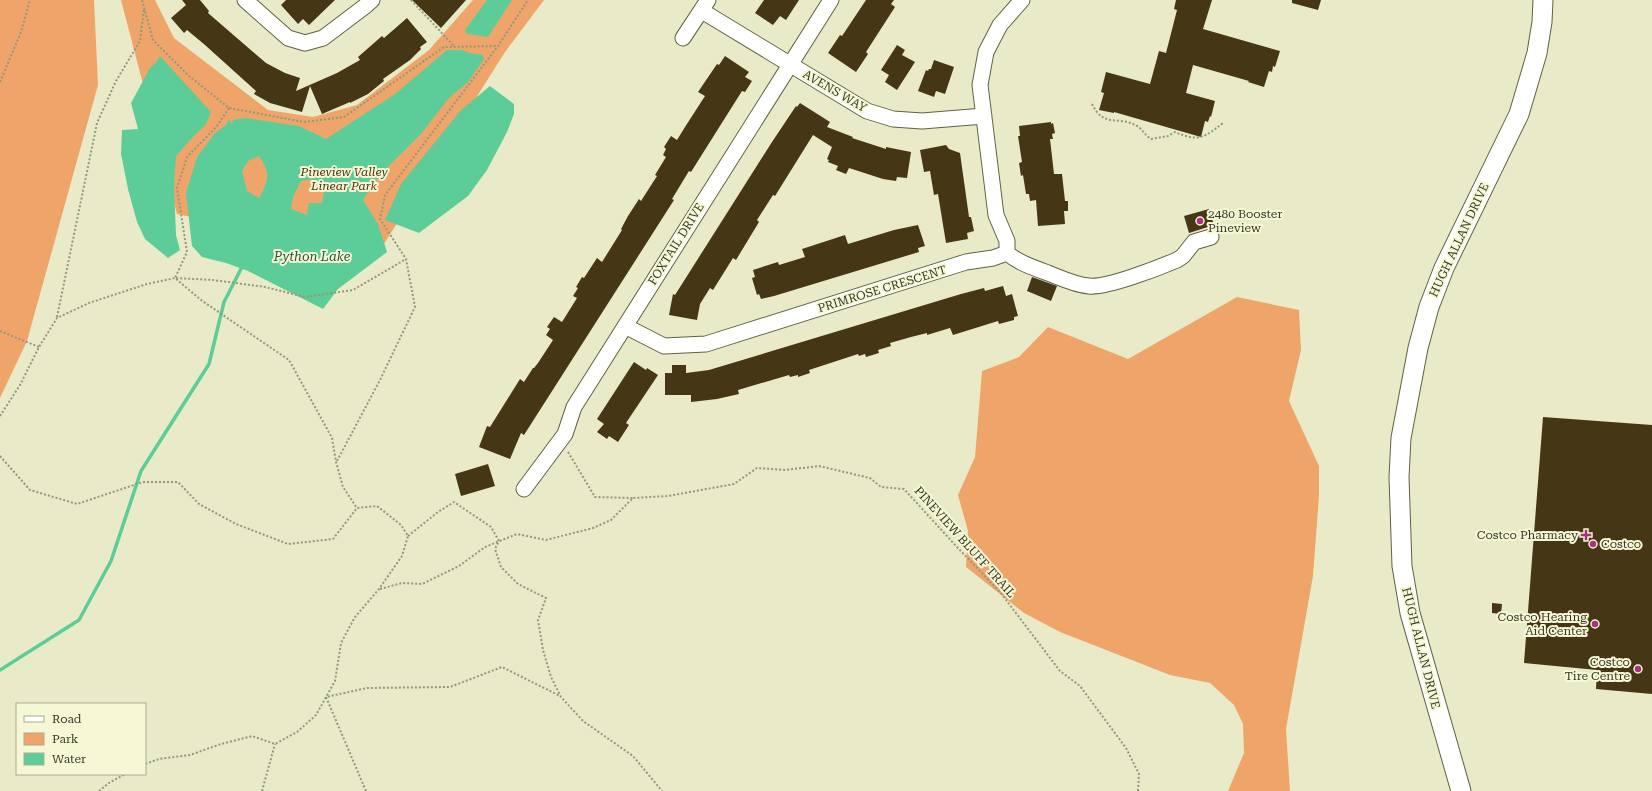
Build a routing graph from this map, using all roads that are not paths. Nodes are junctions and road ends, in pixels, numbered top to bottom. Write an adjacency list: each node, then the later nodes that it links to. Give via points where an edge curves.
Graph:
1 (245, 0): 2 (street, via 288,38 305,43 322,38)
2 (372, 0)
3 (832, 0): 8 (street, FOXTAIL DRIVE)
4 (1022, 0): 9 (street, via 1000,25 986,52 980,84)
5 (1543, 0): 14 (main road, HUGH ALLAN DRIVE, via 1537,53 1519,114 1444,268 1429,307 1418,348 1401,438 1399,520 1402,566 1410,613)
6 (705, 5): 7 (street); 8 (street, AVENS WAY)
7 (684, 38)
8 (790, 64): 9 (street, AVENS WAY, via 867,111 893,119 922,121); 12 (street, FOXTAIL DRIVE)
9 (984, 116): 11 (street, via 996,215 1007,241)
10 (1211, 237): 11 (street, via 1194,242 1177,260 1096,286 1082,285 1045,272 1017,261)
11 (1007, 253): 12 (street, PRIMROSE CRESCENT, via 966,262 706,344 664,346)
12 (625, 326): 13 (street, FOXTAIL DRIVE, via 574,407 565,434)
13 (524, 489)
14 (1461, 791)

